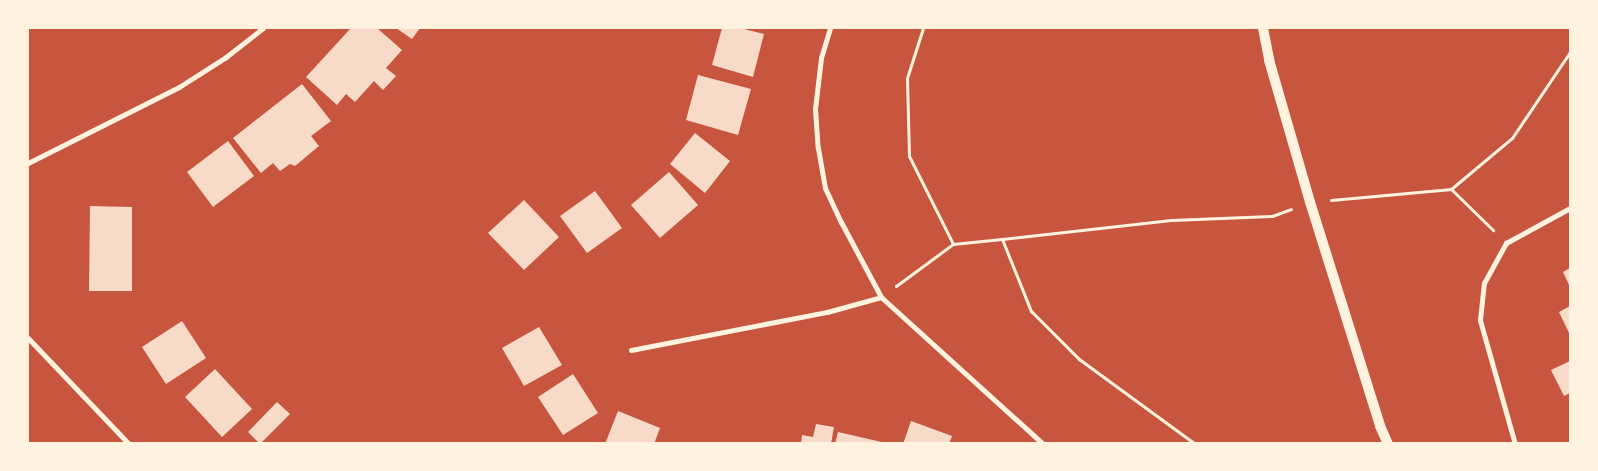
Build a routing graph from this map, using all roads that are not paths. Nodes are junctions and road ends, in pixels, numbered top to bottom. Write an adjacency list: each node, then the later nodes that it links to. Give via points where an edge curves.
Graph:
1 (263, 28): 4 (street, via 179,88)
2 (830, 28): 6 (street, via 820,58 815,109 825,188)
3 (1263, 28): 11 (main road, via 1269,60 1310,202)
4 (28, 163)
5 (1570, 208): 12 (street, via 1506,243 1484,283 1480,320)
6 (882, 297): 8 (street, via 827,312); 10 (street)
7 (28, 338): 9 (street)
8 (632, 350)
9 (129, 444)
10 (1043, 444)
11 (1388, 444)
12 (1515, 444)

